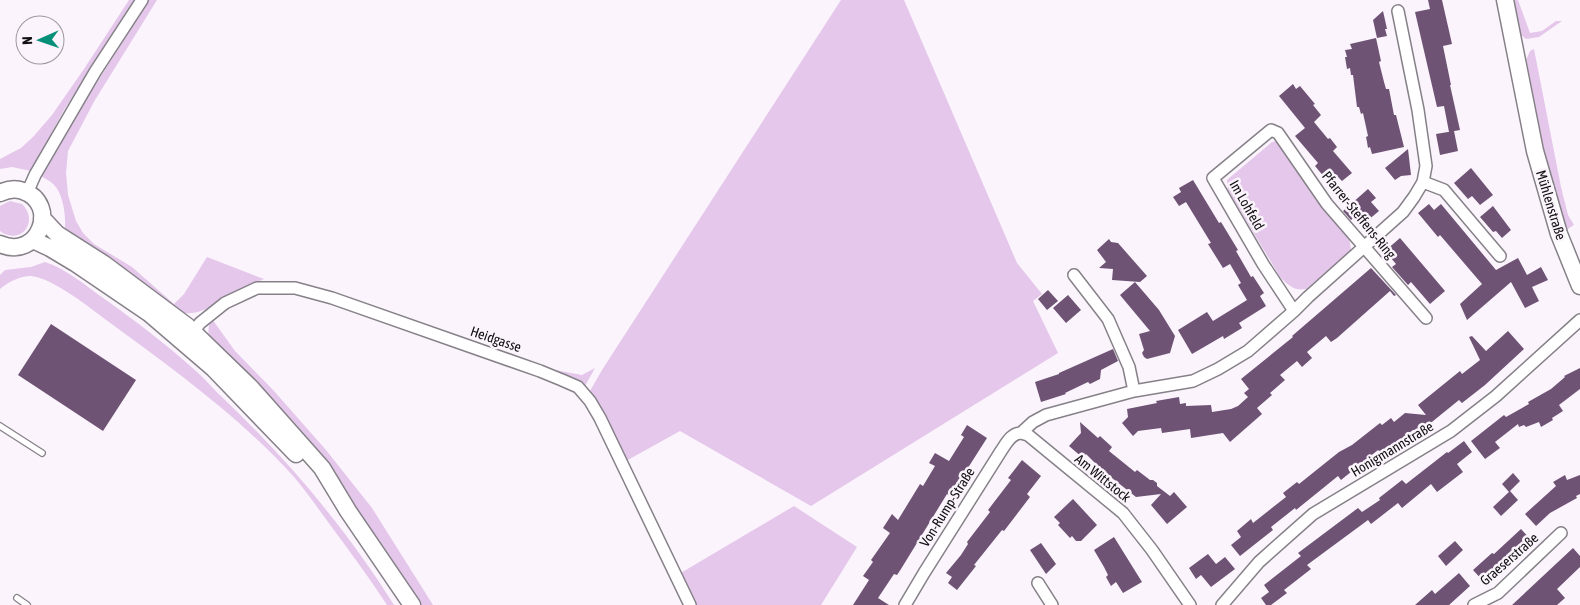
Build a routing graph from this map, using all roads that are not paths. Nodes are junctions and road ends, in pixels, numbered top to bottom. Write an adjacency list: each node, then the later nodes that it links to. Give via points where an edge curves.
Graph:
1 (142, 0): 6 (street, via 95,72)
2 (1506, 0): 13 (street, Mühlenstraße, via 1535,151 1559,234)
3 (1398, 10): 5 (street, via 1418,110 1426,166)
4 (1271, 130): 11 (street, Pfarrer-Steffens-Ring, via 1278,133 1327,204); 16 (street, Im Lohfeld, via 1213,178)
5 (1423, 182): 11 (street, via 1403,212); 12 (street, via 1444,190)
6 (27, 192): 7 (street, via 12,189); 8 (street, via 39,205)
7 (0, 193)
8 (42, 218): 9 (street, via 40,230); 19 (street, via 57,234 104,264)
9 (33, 240): 10 (street, via 15,248); 19 (street, via 75,263)
10 (1, 246)
11 (1365, 247): 16 (street); 17 (street, Pfarrer-Steffens-Ring)
12 (1500, 256)
13 (1576, 266): 15 (street, Mühlenstraße)
14 (1074, 275): 20 (street, via 1108,319 1129,367)
15 (1580, 286)
16 (1294, 311): 20 (street, via 1248,351 1218,370 1193,380)
17 (1426, 318)
18 (1580, 320): 33 (street, Honigmannstraße, via 1496,396 1451,431 1313,514 1259,562)
19 (188, 338): 28 (street, via 348,511); 29 (street, Heidgasse, via 200,323 225,303 257,288 295,288 522,364 578,387 600,418)
20 (1134, 391): 22 (street, via 1046,415)
21 (0, 426): 23 (lane)
22 (1021, 433): 30 (street, Von-Rump-Straße, via 1010,438 1001,451); 32 (street, Am Wittstock, via 1028,435 1123,512)
23 (42, 453)
24 (1561, 533): 34 (street, Graeserstraße, via 1498,593)
25 (1038, 583): 31 (street)
26 (17, 598): 27 (lane)
27 (27, 605)
28 (412, 605)
29 (690, 605)
30 (906, 605)
31 (1052, 605)
32 (1190, 605)
33 (1222, 605)
34 (1474, 605)

